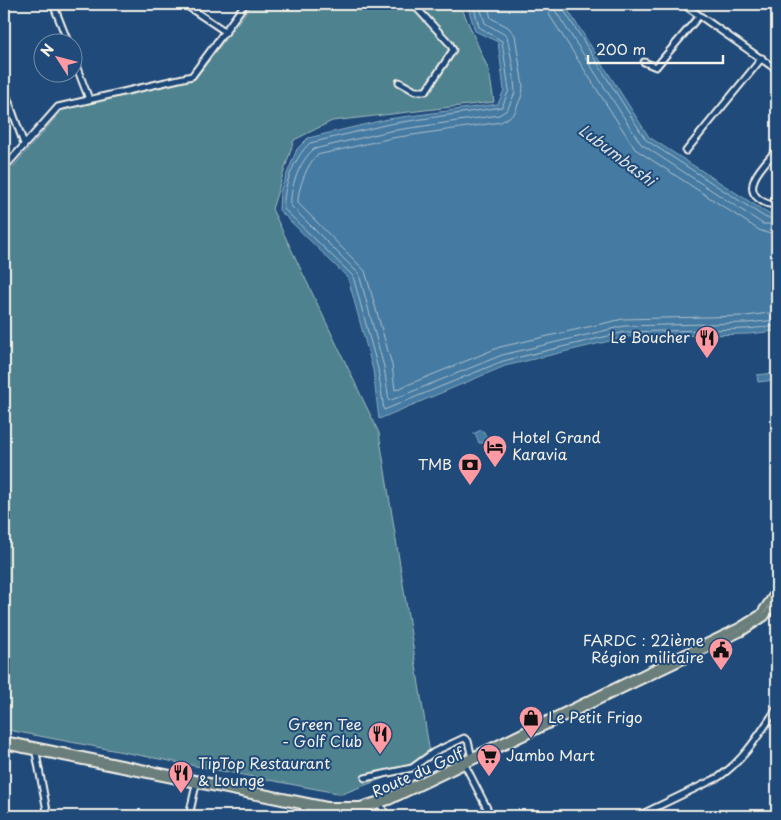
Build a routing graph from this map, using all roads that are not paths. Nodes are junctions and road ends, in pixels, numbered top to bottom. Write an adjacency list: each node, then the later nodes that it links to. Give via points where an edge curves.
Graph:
1 (53, 4): 7 (street)
2 (184, 4): 8 (street)
3 (245, 4): 8 (street)
4 (413, 4): 13 (street, via 453,50 426,91 415,91)
5 (682, 4): 6 (street)
6 (699, 16): 9 (street); 10 (street, via 656,67)
7 (64, 32)
8 (226, 32): 15 (street, via 192,76)
9 (762, 58): 11 (street); 17 (street)
10 (644, 62)
11 (777, 70)
12 (82, 82): 15 (street)
13 (399, 82)
14 (4, 88): 16 (street)
15 (88, 99): 16 (street, via 57,108)
16 (24, 144): 19 (street)
17 (686, 151)
18 (776, 153): 20 (street, via 753,180 752,187 759,199)
19 (4, 168)
20 (777, 205)
21 (777, 589): 27 (main road, via 763,612 739,628)
22 (777, 602): 27 (main road, Route du Golf, via 765,617 742,632)
23 (777, 708): 38 (street, via 732,768)
24 (4, 740): 26 (main road)
25 (4, 745): 26 (main road, Route du Golf)
26 (35, 749): 30 (main road, Route du Golf); 33 (street)
27 (473, 759): 28 (main road, Route du Golf); 29 (street, via 464,738 434,752 412,768)
28 (464, 763): 32 (main road, Route du Golf); 37 (street)
29 (364, 778)
30 (196, 782): 31 (main road, Route du Golf); 34 (street)
31 (303, 803): 32 (main road, Route du Golf, via 342,812 359,811); 35 (street)
32 (380, 803): 36 (street)
33 (48, 816)
34 (189, 816)
35 (305, 816)
36 (386, 816)
37 (491, 816)
38 (638, 816)

